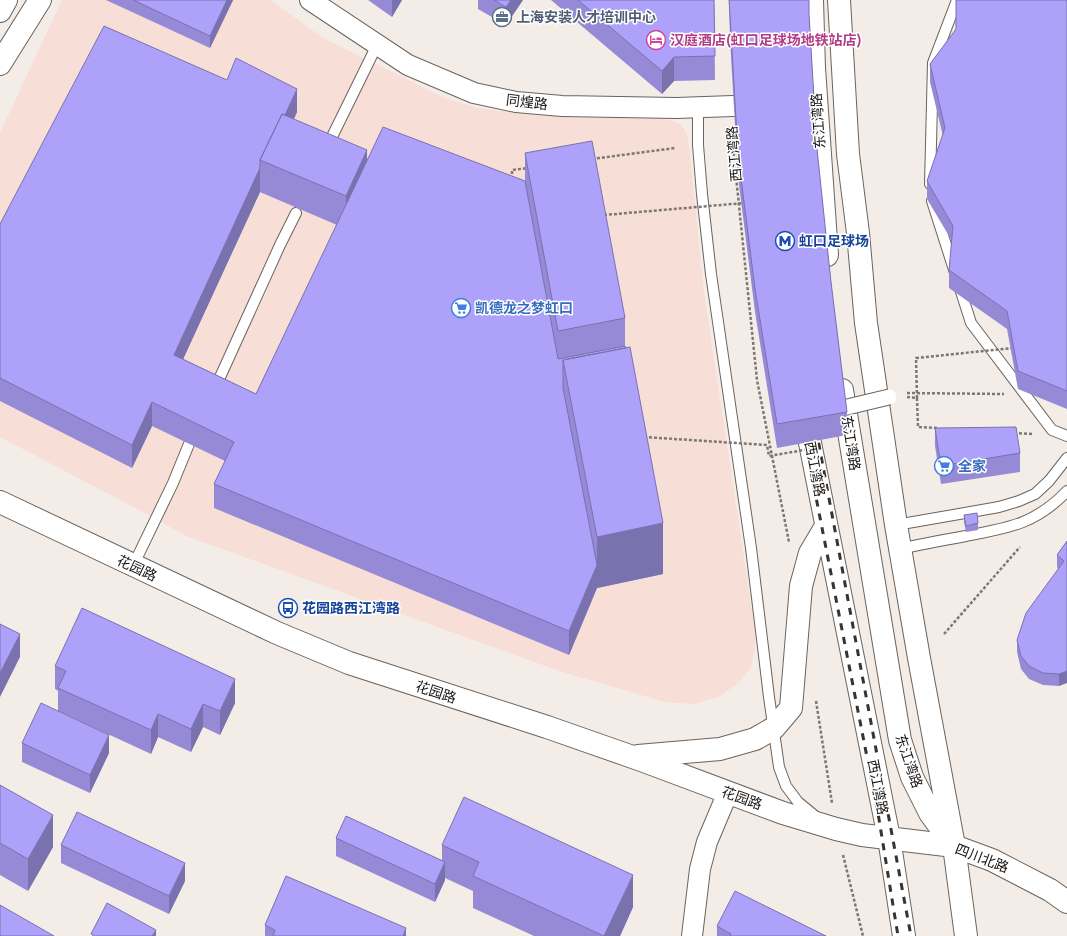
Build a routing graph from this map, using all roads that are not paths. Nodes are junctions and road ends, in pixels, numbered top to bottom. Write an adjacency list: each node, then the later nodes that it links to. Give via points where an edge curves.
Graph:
1 (6, 0): 7 (main road)
2 (40, 0): 9 (main road)
3 (310, 0): 8 (street, 同煌路)
4 (812, 0): 14 (main road, 东江湾路, via 814,68)
5 (839, 0): 25 (main road, 东江湾路, via 848,154 866,323)
6 (957, 0): 20 (lane, via 933,63 930,196 971,323 1052,430)
7 (0, 11)
8 (377, 45): 11 (street, 同煌路, via 408,65 474,93 516,102 562,106); 12 (lane)
9 (0, 64)
10 (769, 103): 11 (street, 同煌路)
11 (698, 107): 29 (lane, via 699,159 711,274 752,548)
12 (325, 152)
13 (296, 213): 16 (lane)
14 (830, 278)
15 (840, 370): 34 (main road, 东江湾路, via 900,740 912,777 930,813)
16 (216, 386)
17 (895, 395): 19 (street, bridge)
18 (801, 396): 26 (main road, 西江湾路)
19 (843, 408)
20 (1067, 436)
21 (189, 444): 28 (lane)
22 (1067, 458): 25 (lane, via 1035,494 1019,501 999,507)
23 (1067, 491): 27 (lane, via 1051,507 1032,519 1008,528)
24 (0, 502): 28 (main road, 花园路)
25 (896, 525): 27 (main road, 东江湾路)
26 (826, 526): 29 (main road, via 810,553 801,586 791,708); 33 (main road, 西江湾路)
27 (900, 549): 34 (main road, 东江湾路)
28 (133, 566): 30 (main road, 花园路, via 277,633 349,663)
29 (774, 728): 30 (main road, via 754,739 720,749); 32 (lane, via 779,767 786,786 798,802)
30 (632, 757): 31 (main road, 花园路)
31 (728, 792): 32 (main road, 花园路); 36 (street, via 707,842 700,869)
32 (836, 829): 33 (main road, 花园路)
33 (889, 838): 34 (main road, 四川北路); 37 (main road)
34 (954, 846): 35 (main road, 四川北路, via 992,860 1050,890); 38 (main road, 东江湾路)
35 (1067, 902)
36 (692, 936)
37 (904, 936)
38 (966, 936)

